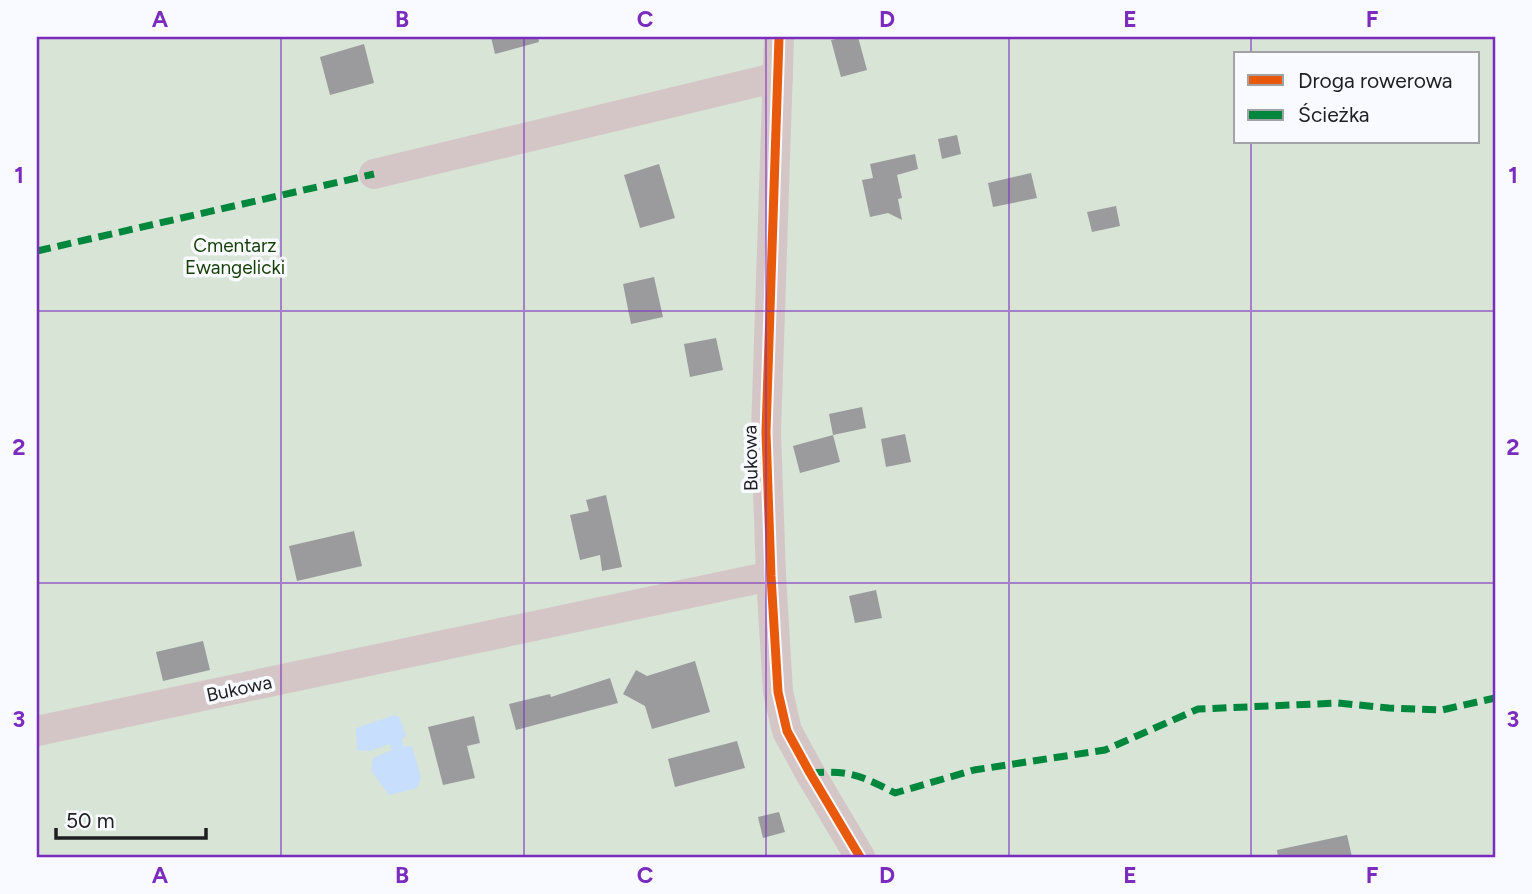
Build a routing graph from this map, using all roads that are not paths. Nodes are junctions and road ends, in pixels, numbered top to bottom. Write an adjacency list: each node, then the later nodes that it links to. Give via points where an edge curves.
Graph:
1 (779, 37): 2 (street, Bukowa)
2 (778, 77): 3 (street); 4 (street, Bukowa, via 766,432)
3 (374, 174)
4 (771, 576): 5 (street, Bukowa); 6 (street, Bukowa, via 782,713 797,750)
5 (37, 731)
6 (860, 857)

